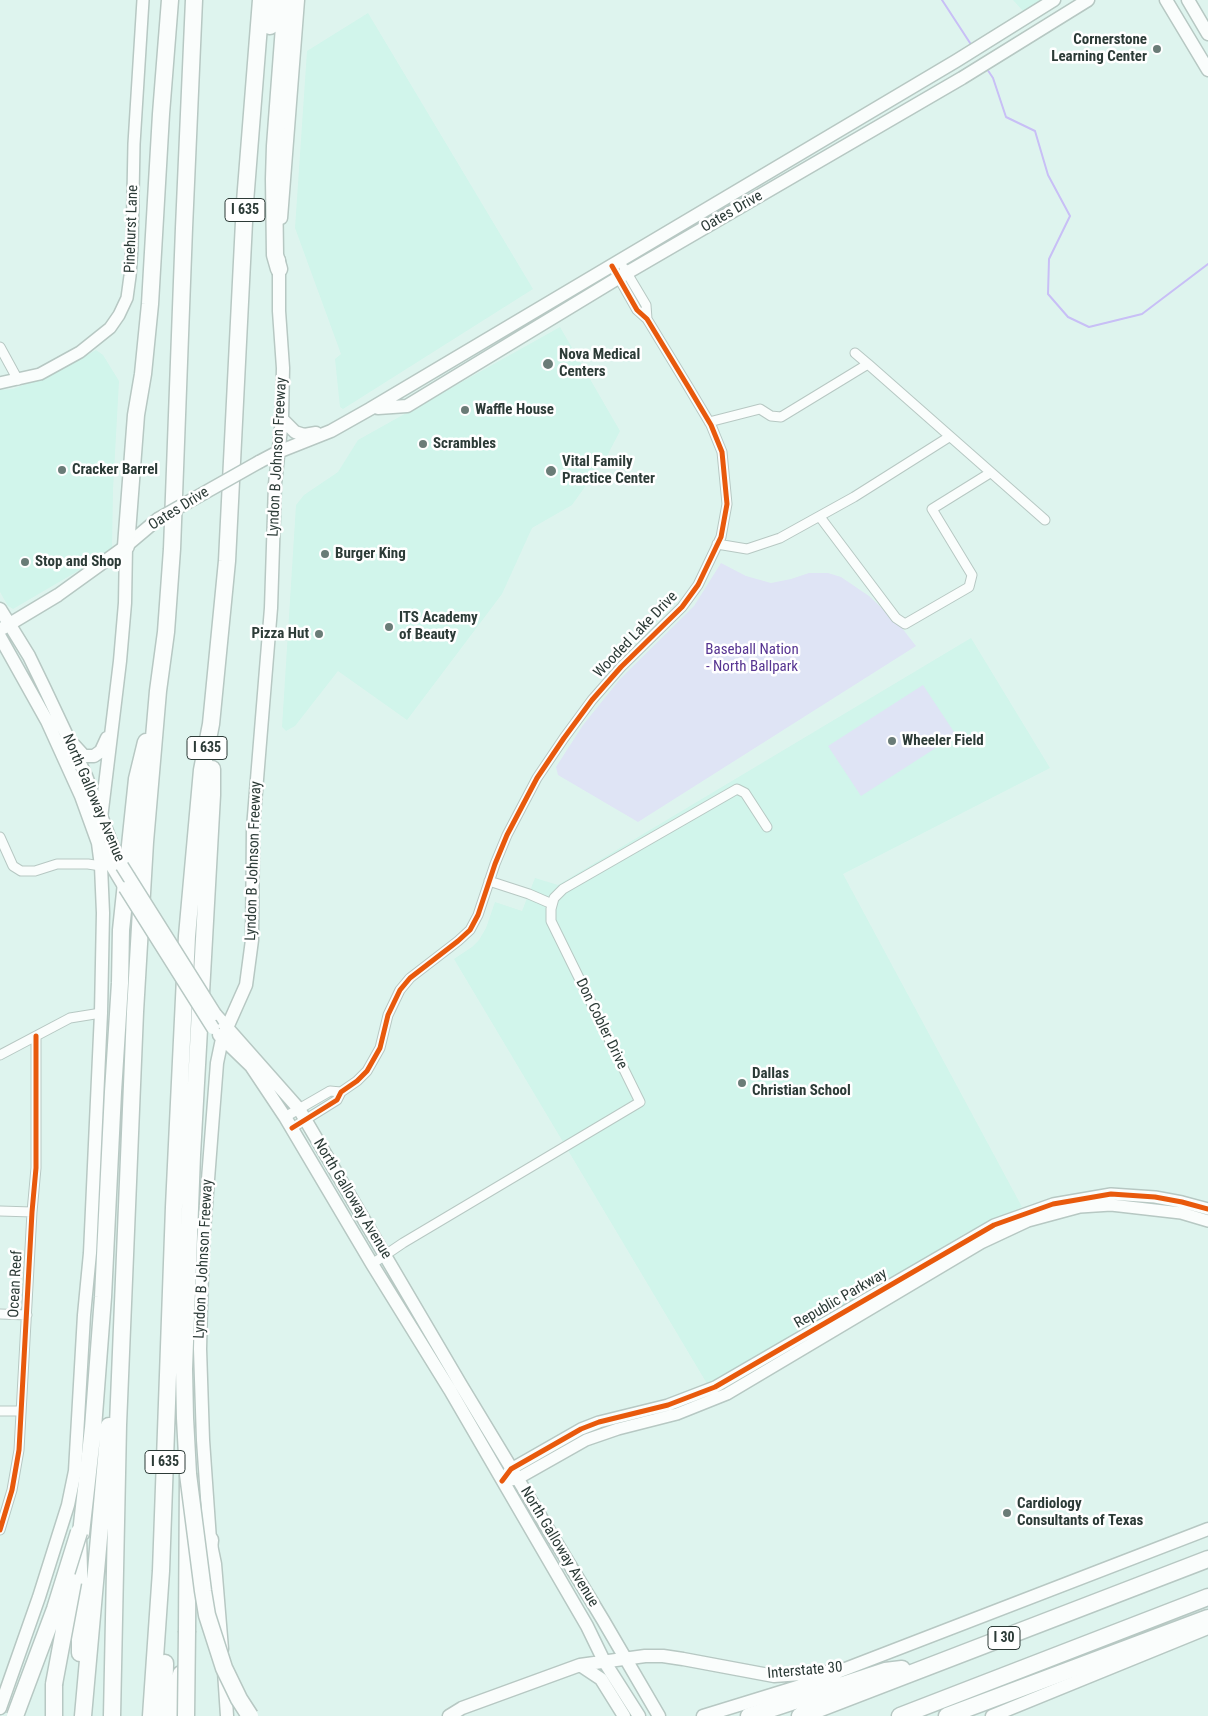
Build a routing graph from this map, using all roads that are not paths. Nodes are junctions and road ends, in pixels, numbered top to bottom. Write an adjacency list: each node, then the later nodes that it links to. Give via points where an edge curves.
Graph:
1 (143, 0): 26 (street, Pinehurst Lane, via 127,298 110,328 80,352 40,374)
2 (170, 0): 38 (highway, via 150,304 136,415)
3 (194, 0): 43 (highway, via 172,548)
4 (262, 0): 14 (highway, Lyndon B Johnson Freeway / I 635)
5 (273, 0): 14 (highway, via 269,33)
6 (286, 0): 19 (highway, via 275,146 275,255)
7 (298, 0): 19 (main road, Lyndon B Johnson Freeway)
8 (1054, 0): 12 (main road); 16 (main road, Oates Drive)
9 (1088, 0): 12 (main road, Oates Drive)
10 (1166, 0): 15 (main road)
11 (1188, 0): 13 (main road)
12 (1062, 17): 17 (main road, Oates Drive)
13 (1208, 34)
14 (256, 55): 45 (highway, Lyndon B Johnson Freeway / I 635, via 245,202 227,561)
15 (1208, 70)
16 (922, 81): 17 (main road); 18 (main road, Oates Drive)
17 (930, 96): 20 (main road, Oates Drive)
18 (616, 264): 20 (street, Wooded Lake Drive); 21 (main road, Oates Drive)
19 (279, 269): 29 (main road, Lyndon B Johnson Freeway)
20 (622, 275): 23 (main road, Oates Drive); 30 (street, Wooded Lake Drive, via 637,310 647,319)
21 (495, 335): 23 (main road); 28 (main road, Oates Drive)
22 (0, 347): 26 (street)
23 (502, 348): 28 (main road, Oates Drive, via 406,406)
24 (855, 353): 25 (street)
25 (868, 364): 30 (street, via 781,418 760,409); 32 (street)
26 (18, 380): 27 (street, Pinehurst Lane)
27 (0, 383)
28 (370, 409): 31 (main road, Oates Drive)
29 (282, 419): 31 (main road, via 295,432 304,435); 33 (main road, Lyndon B Johnson Freeway)
30 (709, 422): 37 (street, Wooded Lake Drive, via 722,452 727,504)
31 (331, 431): 33 (main road, Oates Drive)
32 (948, 437): 34 (street); 35 (street)
33 (278, 452): 38 (main road, Oates Drive, bridge, via 158,519); 58 (main road, Lyndon B Johnson Freeway, via 272,608 253,828 252,940 246,985)
34 (990, 473): 35 (street, via 932,509 972,575 969,586 905,624 896,618); 36 (street)
35 (820, 517): 37 (street, via 780,538 747,548)
36 (1045, 520)
37 (717, 544): 53 (street, Wooded Lake Drive, via 698,585 682,607 621,667 564,738 518,812)
38 (126, 546): 40 (main road, Oates Drive, via 58,595); 44 (main road, via 125,603)
39 (0, 609): 40 (main road, North Galloway Avenue)
40 (5, 627): 41 (main road, North Galloway Avenue)
41 (17, 637): 42 (main road); 46 (main road, North Galloway Avenue)
42 (1, 643): 50 (main road, North Galloway Avenue, via 68,764)
43 (158, 691): 73 (highway, via 136,1003); 83 (highway, via 137,779 121,930 103,1297 93,1428)
44 (112, 722): 46 (main road, via 102,751 94,756 84,756); 47 (main road)
45 (212, 724): 56 (highway, Lyndon B Johnson Freeway / I 635, via 202,770); 78 (highway, via 212,795 194,1099 184,1369)
46 (68, 739): 47 (main road, North Galloway Avenue)
47 (100, 815): 50 (main road); 52 (main road, North Galloway Avenue)
48 (766, 827): 55 (street, via 745,793 737,790 563,889)
49 (0, 837): 51 (street, via 13,866 21,871 35,871 57,864)
50 (98, 843): 51 (main road); 52 (main road, North Galloway Avenue)
51 (102, 866): 54 (main road)
52 (122, 877): 54 (main road, via 107,880); 56 (main road, North Galloway Avenue, bridge); 58 (main road, North Galloway Avenue, bridge, via 139,893)
53 (489, 881): 55 (street); 63 (street, Wooded Lake Drive, via 470,930 410,978 400,990 388,1014 380,1048 367,1071 340,1092 337,1100)
54 (102, 887): 57 (main road)
55 (552, 904): 69 (street, Don Cobler Drive, via 551,921 640,1102)
56 (184, 984): 58 (main road, North Galloway Avenue, bridge, via 213,1028); 88 (highway, Lyndon B Johnson Freeway / I 635)
57 (101, 1013): 59 (street, via 70,1018); 77 (main road, via 90,1253)
58 (225, 1034): 60 (main road, North Galloway Avenue); 62 (main road, Lyndon B Johnson Freeway); 63 (main road, North Galloway Avenue)
59 (36, 1036): 61 (street); 67 (street, Ocean Reef, via 36,1168)
60 (238, 1052): 62 (main road, via 227,1054); 64 (main road, North Galloway Avenue)
61 (0, 1055)
62 (217, 1063): 84 (main road, Lyndon B Johnson Freeway, via 203,1244 200,1349)
63 (302, 1115): 64 (street, Wooded Lake Drive); 64 (street, Wooded Lake Drive); 69 (main road, North Galloway Avenue)
64 (288, 1122): 70 (main road, North Galloway Avenue)
65 (1208, 1209): 76 (street, Republic Parkway, via 1155,1196 1111,1194 1040,1208 972,1237 715,1387)
66 (0, 1211): 67 (street)
67 (32, 1212): 72 (street, Ocean Reef)
68 (1208, 1221): 76 (street, Republic Parkway, via 1181,1213 1111,1204 1080,1207 1028,1221 981,1243 727,1394 677,1414)
69 (385, 1255): 70 (street, Don Cobler Drive); 79 (main road, North Galloway Avenue)
70 (372, 1264): 80 (main road, North Galloway Avenue)
71 (0, 1314): 72 (street)
72 (27, 1315): 75 (street, Ocean Reef)
73 (120, 1391): 102 (highway, via 108,1430); 103 (highway)
74 (0, 1411): 75 (street)
75 (20, 1412): 81 (street, Ocean Reef, via 16,1470)
76 (618, 1423): 79 (street, Republic Parkway)
77 (75, 1471): 97 (main road, via 66,1514); 101 (highway, via 79,1484)
78 (188, 1474): 107 (highway, bridge); 109 (highway, bridge, via 208,1615 224,1668)
79 (514, 1474): 80 (street, Republic Parkway); 85 (main road, North Galloway Avenue)
80 (502, 1481): 86 (main road, North Galloway Avenue)
81 (1, 1525)
82 (1208, 1529): 96 (main road, Interstate 30)
83 (80, 1533): 99 (highway, bridge); 100 (highway, bridge, via 57,1660)
84 (210, 1540): 106 (highway, via 204,1589 182,1668); 108 (main road, Lyndon B Johnson Freeway, via 216,1564)
85 (561, 1550): 86 (main road); 92 (main road, North Galloway Avenue)
86 (547, 1557): 93 (main road, North Galloway Avenue)
87 (1208, 1559): 94 (highway, I 30)
88 (161, 1571): 104 (highway, Lyndon B Johnson Freeway / I 635); 105 (highway, via 166,1604)
89 (1208, 1597): 116 (highway, I 30)
90 (1208, 1618): 117 (highway)
91 (1208, 1628): 118 (main road)
92 (625, 1659): 93 (main road, Interstate 30); 96 (main road, Interstate 30, via 663,1656 774,1676); 98 (main road, North Galloway Avenue)
93 (604, 1661): 95 (main road, Interstate 30); 112 (main road, North Galloway Avenue)
94 (941, 1662): 114 (highway, via 886,1671); 115 (highway, I 30)
95 (580, 1665): 110 (main road, Interstate 30, via 462,1708); 111 (main road, via 601,1678)
96 (840, 1671): 113 (main road, via 825,1681)
97 (0, 1708)
98 (658, 1714)
99 (16, 1716)
100 (54, 1716)
101 (79, 1716)
102 (83, 1716)
103 (112, 1716)
104 (151, 1716)
105 (164, 1716)
106 (176, 1716)
107 (186, 1716)
108 (227, 1716)
109 (250, 1716)
110 (449, 1716)
111 (624, 1716)
112 (639, 1716)
113 (703, 1716)
114 (749, 1716)
115 (800, 1716)
116 (900, 1716)
117 (947, 1716)
118 (992, 1716)

